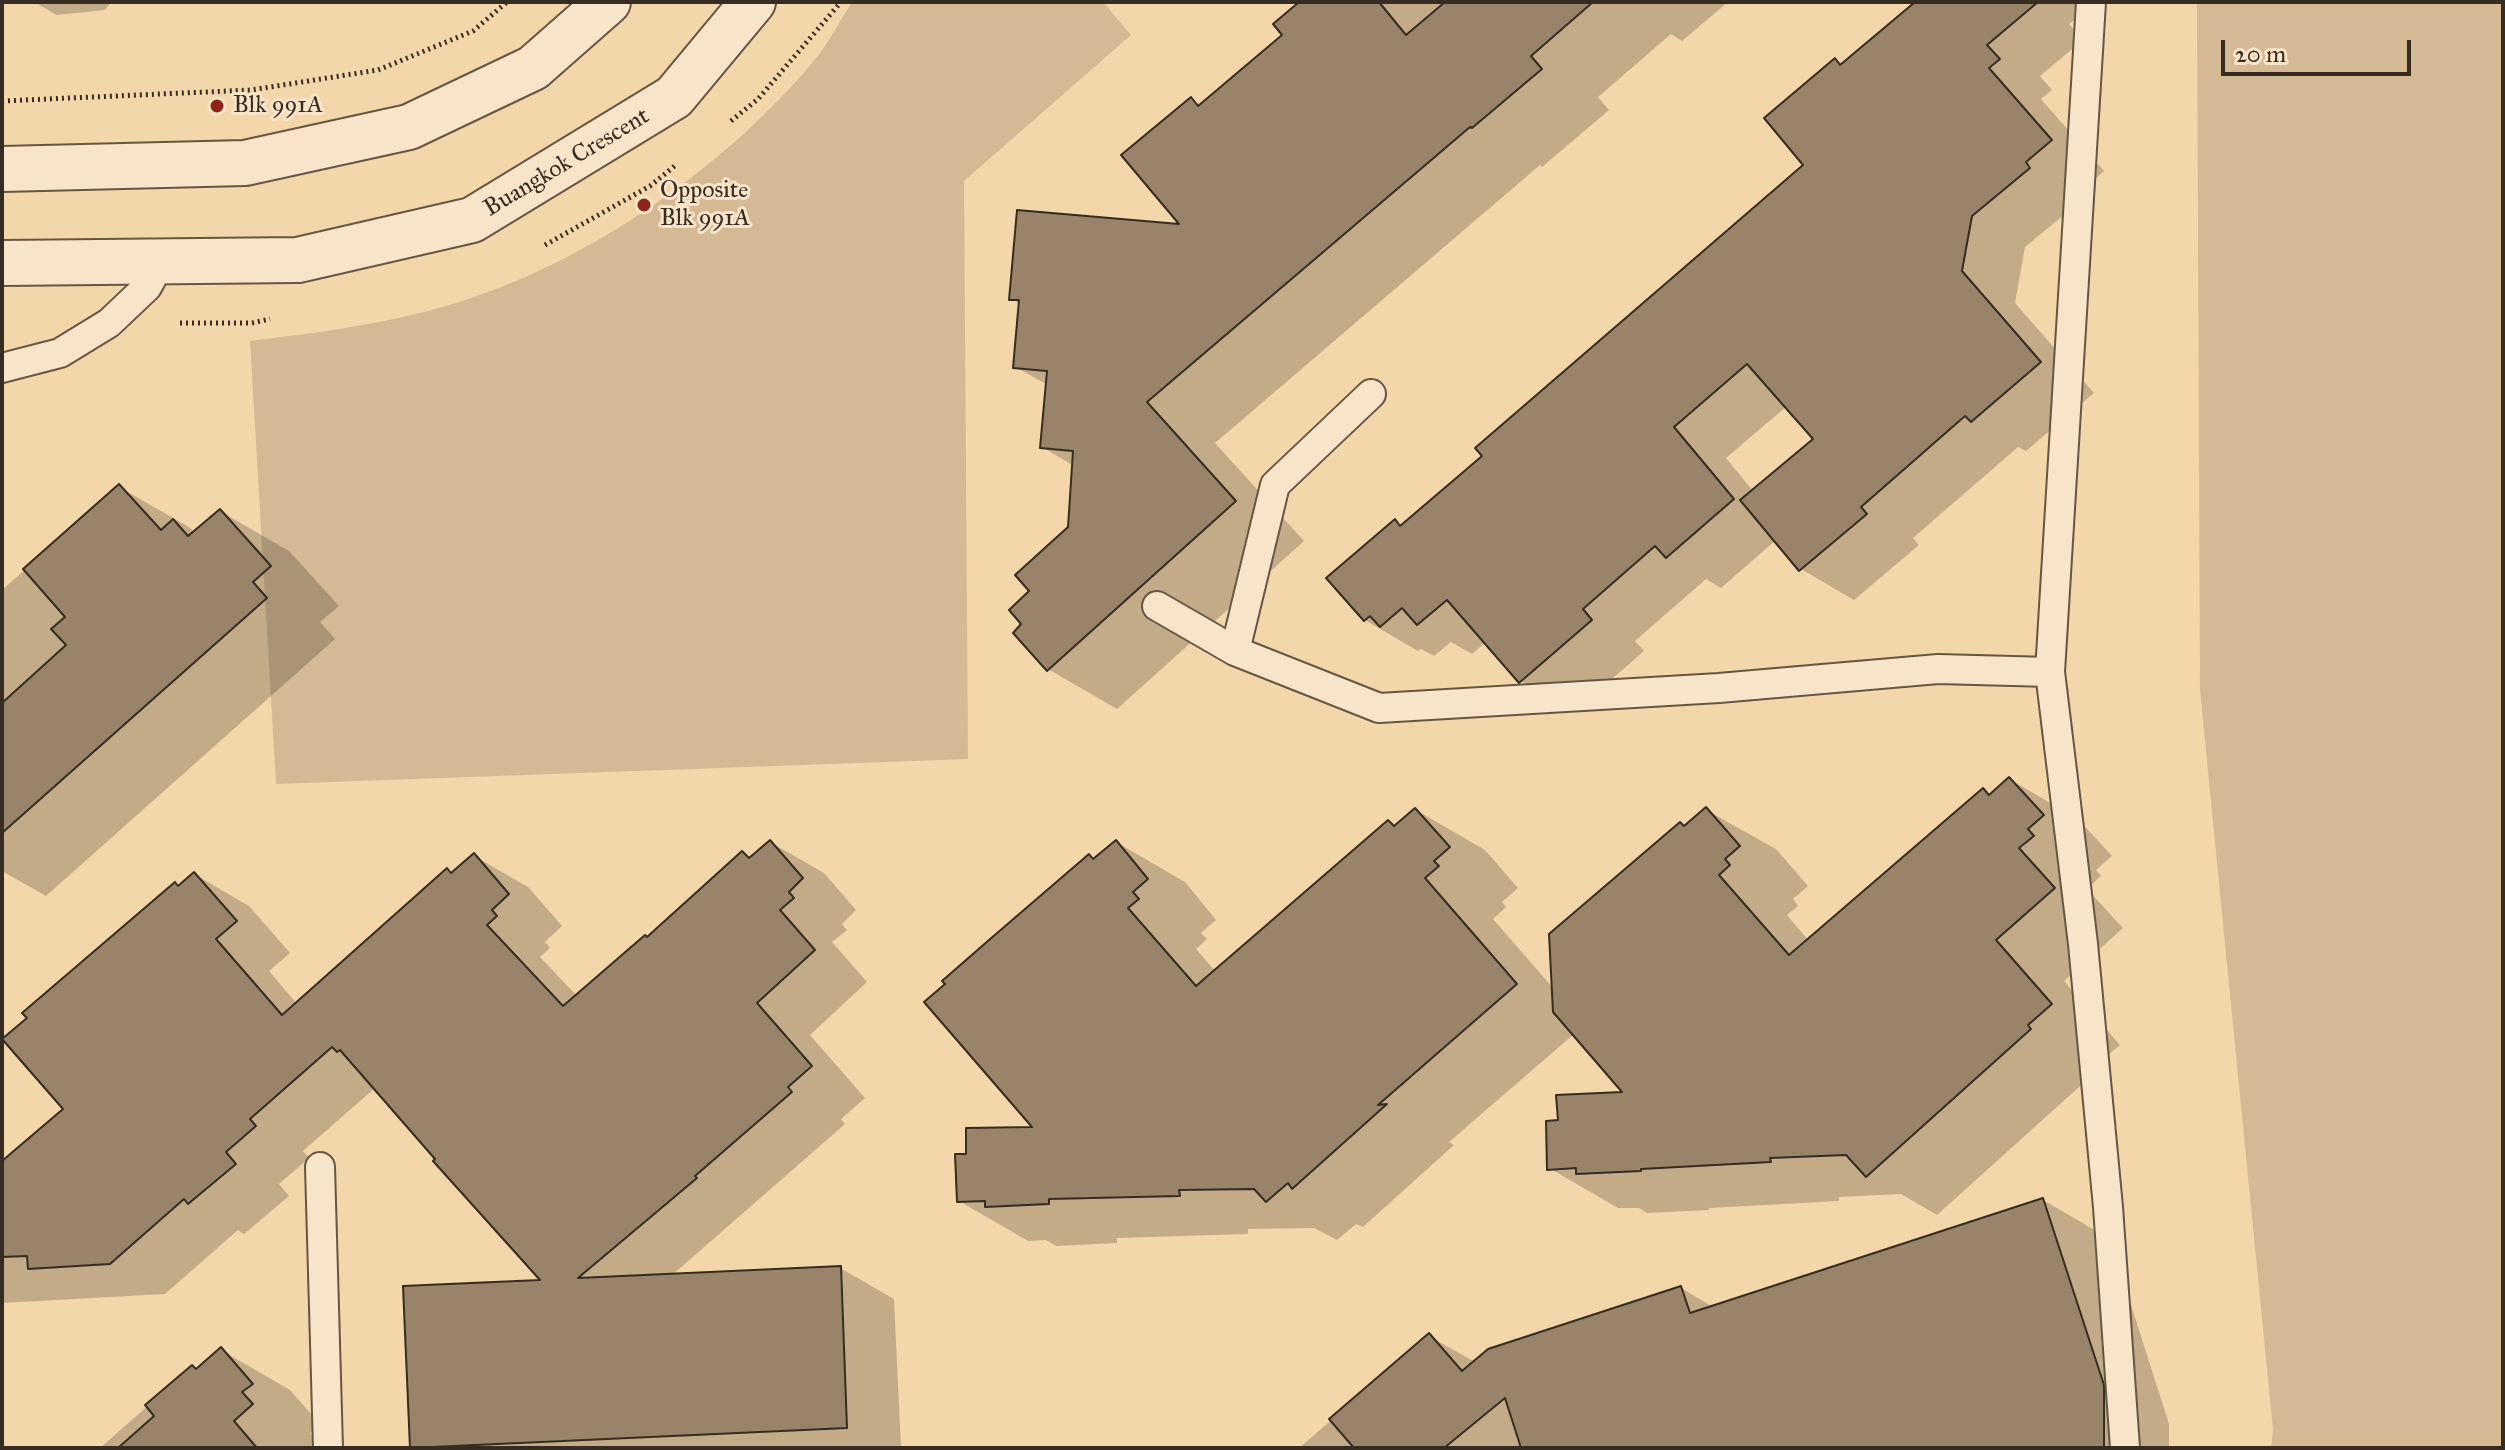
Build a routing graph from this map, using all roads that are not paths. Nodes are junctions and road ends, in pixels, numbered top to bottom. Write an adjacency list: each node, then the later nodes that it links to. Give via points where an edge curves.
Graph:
1 (608, 2): 4 (street, via 533,68 409,127 245,163)
2 (753, 2): 5 (street, Buangkok Crescent, via 674,97 472,220 298,260)
3 (2091, 2): 11 (lane)
4 (2, 169)
5 (162, 260): 6 (street, Buangkok Crescent); 7 (lane, via 147,287 109,323 60,353)
6 (2, 263)
7 (2, 368)
8 (1371, 394): 10 (lane, via 1275,485)
9 (1157, 606): 10 (lane)
10 (1235, 651): 11 (lane, via 1379,708 1938,669)
11 (2050, 672): 14 (lane, via 2083,944)
12 (320, 1167): 13 (lane)
13 (328, 1448)
14 (2125, 1448)

